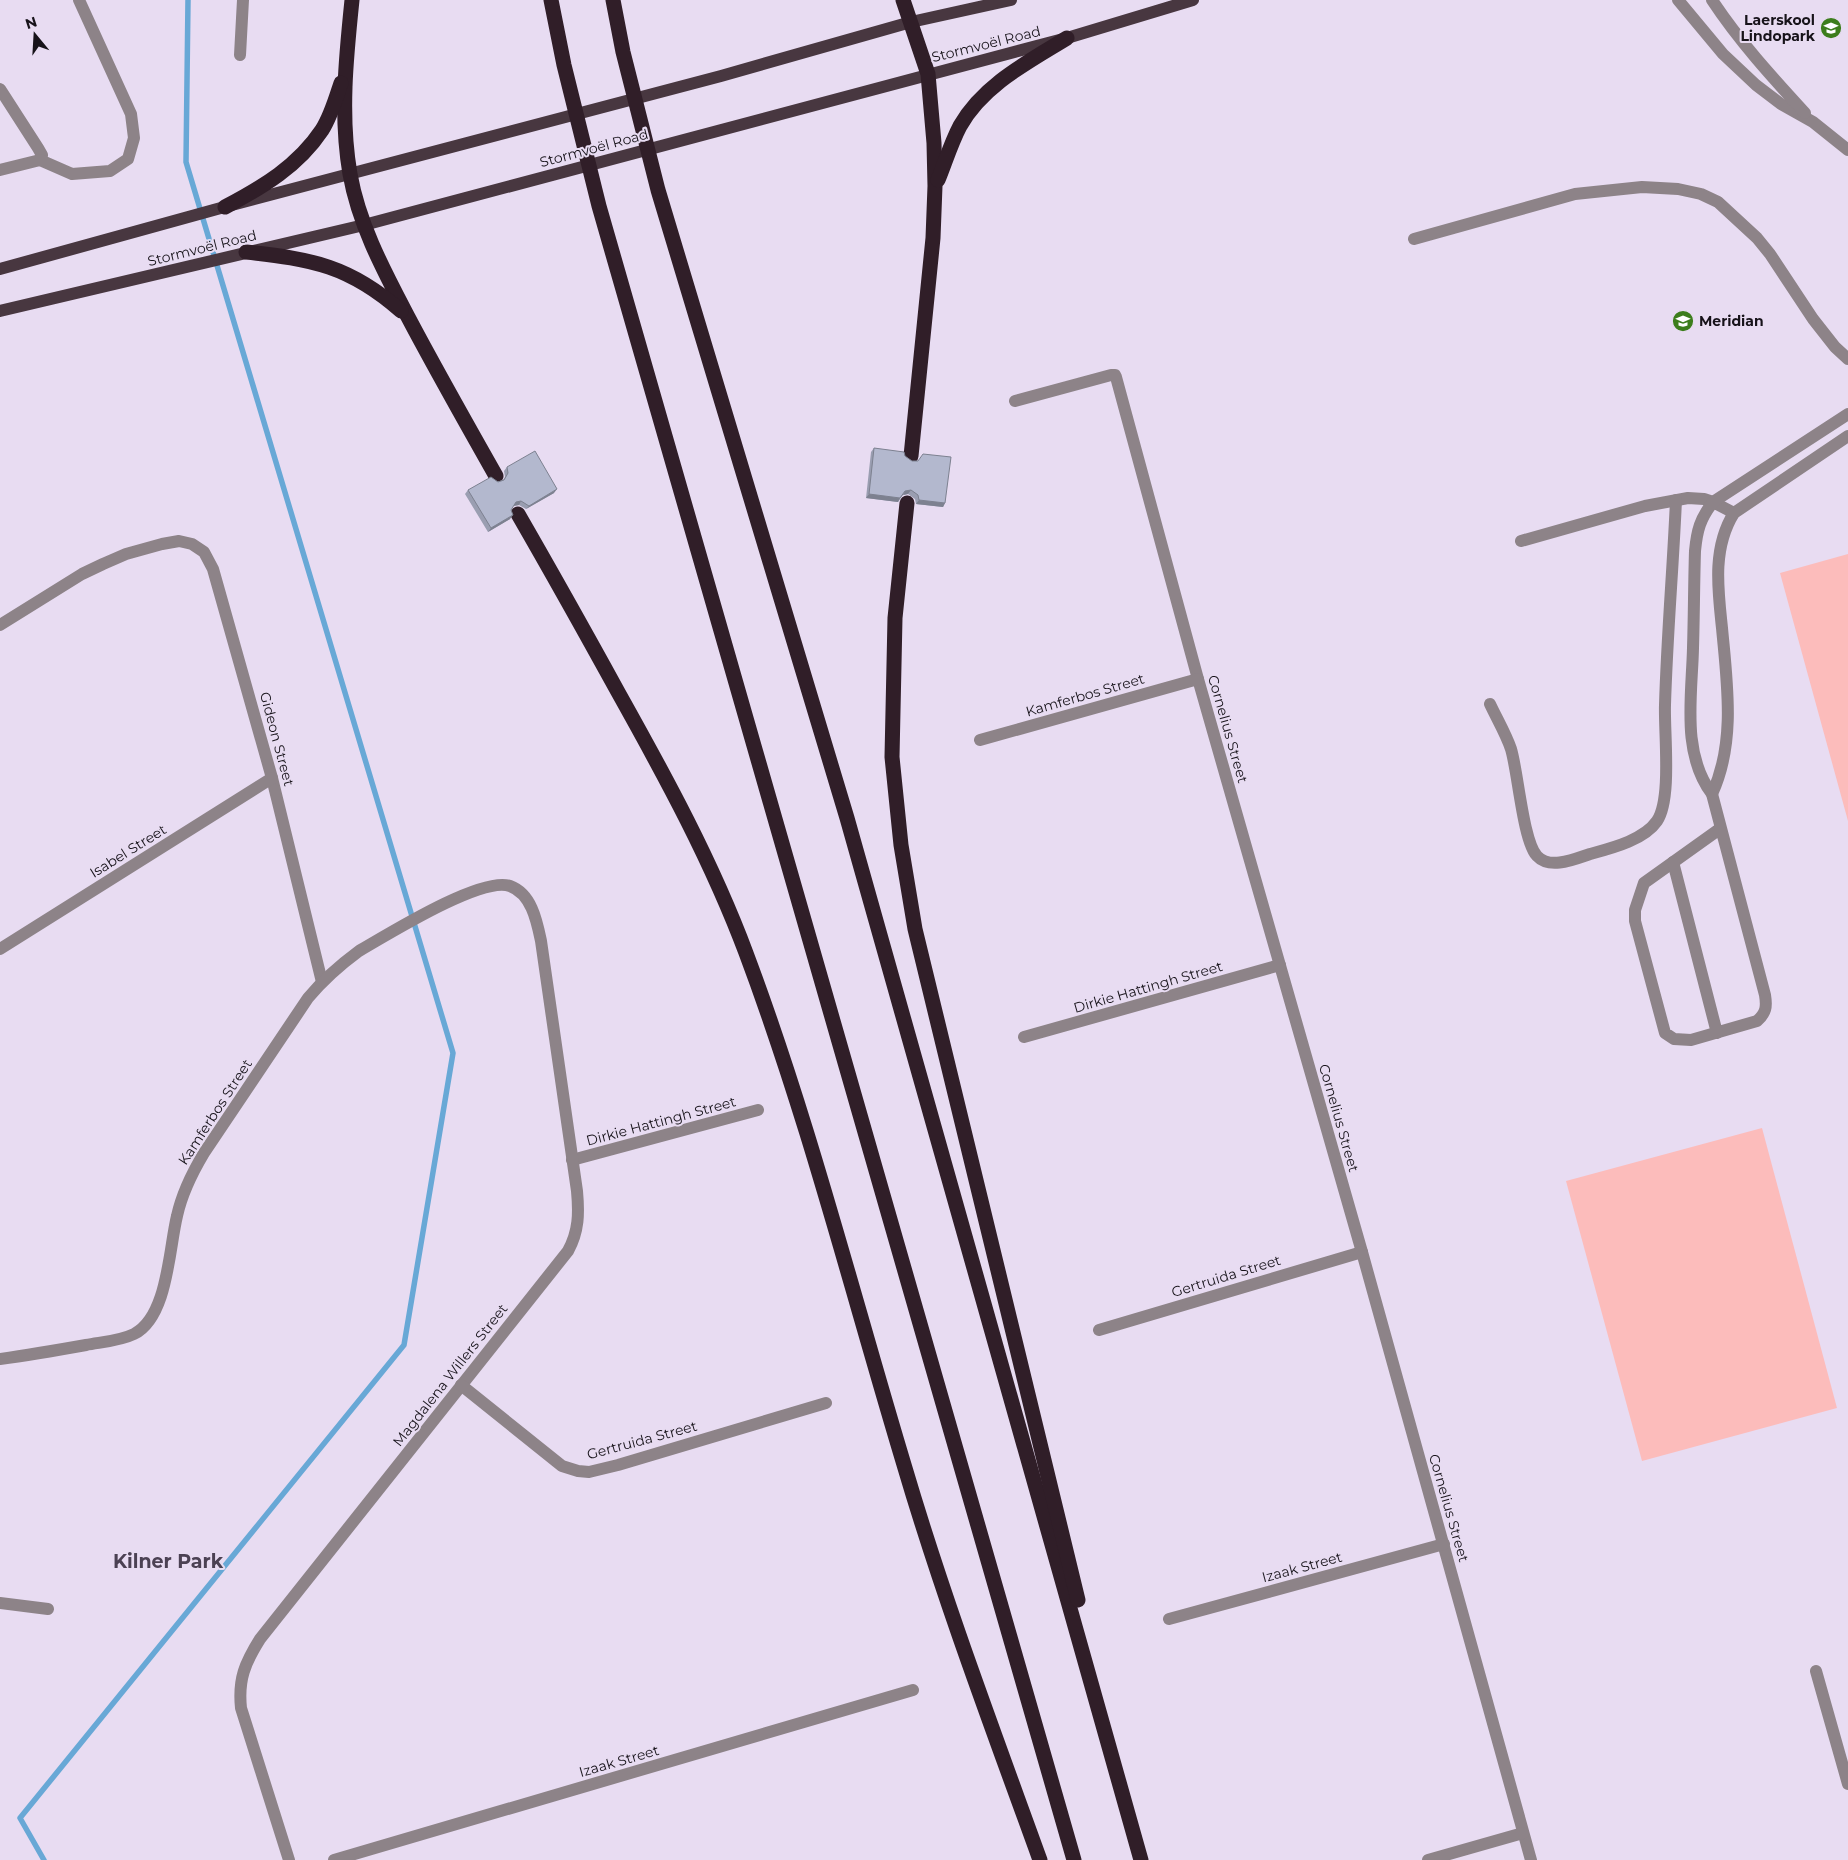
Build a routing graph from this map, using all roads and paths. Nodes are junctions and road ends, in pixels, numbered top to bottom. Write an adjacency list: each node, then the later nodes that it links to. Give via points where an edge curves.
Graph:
1 (79, 0): 19 (street, via 131,114 134,138 128,159 110,171 72,174)
2 (243, 0): 13 (street)
3 (352, 0): 14 (highway)
4 (551, 0): 75 (highway, via 599,206)
5 (613, 0): 71 (highway, via 658,190 847,818)
6 (903, 0): 11 (highway)
7 (1011, 0): 11 (main road)
8 (1193, 0): 12 (main road, Stormvoël Road)
9 (1678, 0): 17 (street, via 1723,54 1756,85)
10 (1712, 0): 17 (street, via 1762,66)
11 (911, 22): 15 (highway); 21 (main road)
12 (1067, 38): 15 (main road, Stormvoël Road); 22 (highway, via 992,88 972,110 960,126)
13 (240, 55)
14 (344, 72): 21 (highway); 23 (highway, via 325,125 308,148 270,182)
15 (928, 74): 22 (highway); 24 (main road, Stormvoël Road)
16 (0, 89): 19 (street, via 42,155)
17 (1813, 122): 18 (street)
18 (1848, 150)
19 (40, 160): 20 (street)
20 (0, 170)
21 (350, 175): 23 (main road); 24 (highway)
22 (935, 186): 34 (highway, via 933,238)
23 (223, 208): 27 (main road)
24 (364, 225): 26 (main road, Stormvoël Road); 29 (highway)
25 (1414, 239): 30 (street, via 1575,194 1642,187 1701,194 1718,202 1757,238 1813,319)
26 (244, 253): 28 (main road, Stormvoël Road); 29 (highway, via 302,259 340,270 375,289)
27 (0, 269)
28 (0, 311)
29 (408, 317): 35 (highway)
30 (1848, 359)
31 (1015, 401): 43 (street, Cornelius Street, via 1115,375)
32 (1848, 414): 37 (street)
33 (1848, 436): 39 (street)
34 (911, 456)
35 (496, 476)
36 (1676, 500): 37 (street, via 1697,498); 41 (street); 44 (street, via 1665,706 1665,795 1658,820 1650,829 1636,838 1567,861 1553,863 1538,857 1527,832 1511,748)
37 (1713, 502): 39 (street); 47 (street, via 1703,515 1695,551 1691,735 1700,775)
38 (907, 503): 71 (highway, via 895,618 892,757 913,920)
39 (1734, 513): 47 (street, via 1724,534 1718,560 1728,726 1723,764)
40 (518, 514): 74 (highway, via 666,779 712,871 745,952 809,1144 906,1472 982,1700)
41 (1521, 541)
42 (0, 625): 46 (street, Gideon Street, via 102,564 162,544 192,544 211,562)
43 (1198, 679): 45 (street, Kamferbos Street); 52 (street, Cornelius Street)
44 (1490, 704)
45 (980, 740)
46 (272, 778): 51 (street, Isabel Street); 53 (street, Gideon Street)
47 (1712, 794): 48 (street)
48 (1721, 828): 49 (street); 54 (street, via 1767,1004 1757,1021)
49 (1674, 862): 54 (street); 54 (street, via 1644,883 1635,910 1635,921 1665,1033 1674,1040 1682,1041)
50 (503, 885): 53 (street, Kamferbos Street, via 470,893 430,912 360,951); 57 (street, Magdalena Willers Street, via 511,886 523,895 539,927)
51 (0, 949)
52 (1280, 965): 55 (street, Dirkie Hattingh Street); 58 (street, Cornelius Street)
53 (322, 982): 60 (street, Kamferbos Street, via 308,998 192,1173 177,1216 163,1288 148,1322 136,1333 123,1338)
54 (1717, 1033)
55 (1024, 1038)
56 (758, 1110): 57 (street, Dirkie Hattingh Street)
57 (572, 1160): 61 (street, Magdalena Willers Street, via 579,1208 574,1241)
58 (1362, 1252): 59 (street, Gertruida Street); 63 (street, Cornelius Street)
59 (1099, 1330)
60 (0, 1359)
61 (461, 1384): 62 (street, Gertruida Street, via 562,1466 589,1472); 72 (street, Magdalena Willers Street, via 260,1639 242,1672 242,1708)
62 (826, 1403)
63 (1444, 1544): 66 (street, Izaak Street); 70 (street, Cornelius Street)
64 (0, 1603): 65 (street)
65 (48, 1609)
66 (1169, 1619)
67 (1816, 1670): 69 (street)
68 (913, 1690): 73 (street, Izaak Street)
69 (1848, 1784)
70 (1523, 1833): 76 (street); 77 (street, Cornelius Street)
71 (1140, 1858)
72 (288, 1860)
73 (334, 1860)
74 (1040, 1860)
75 (1074, 1860)
76 (1428, 1860)
77 (1530, 1860)

